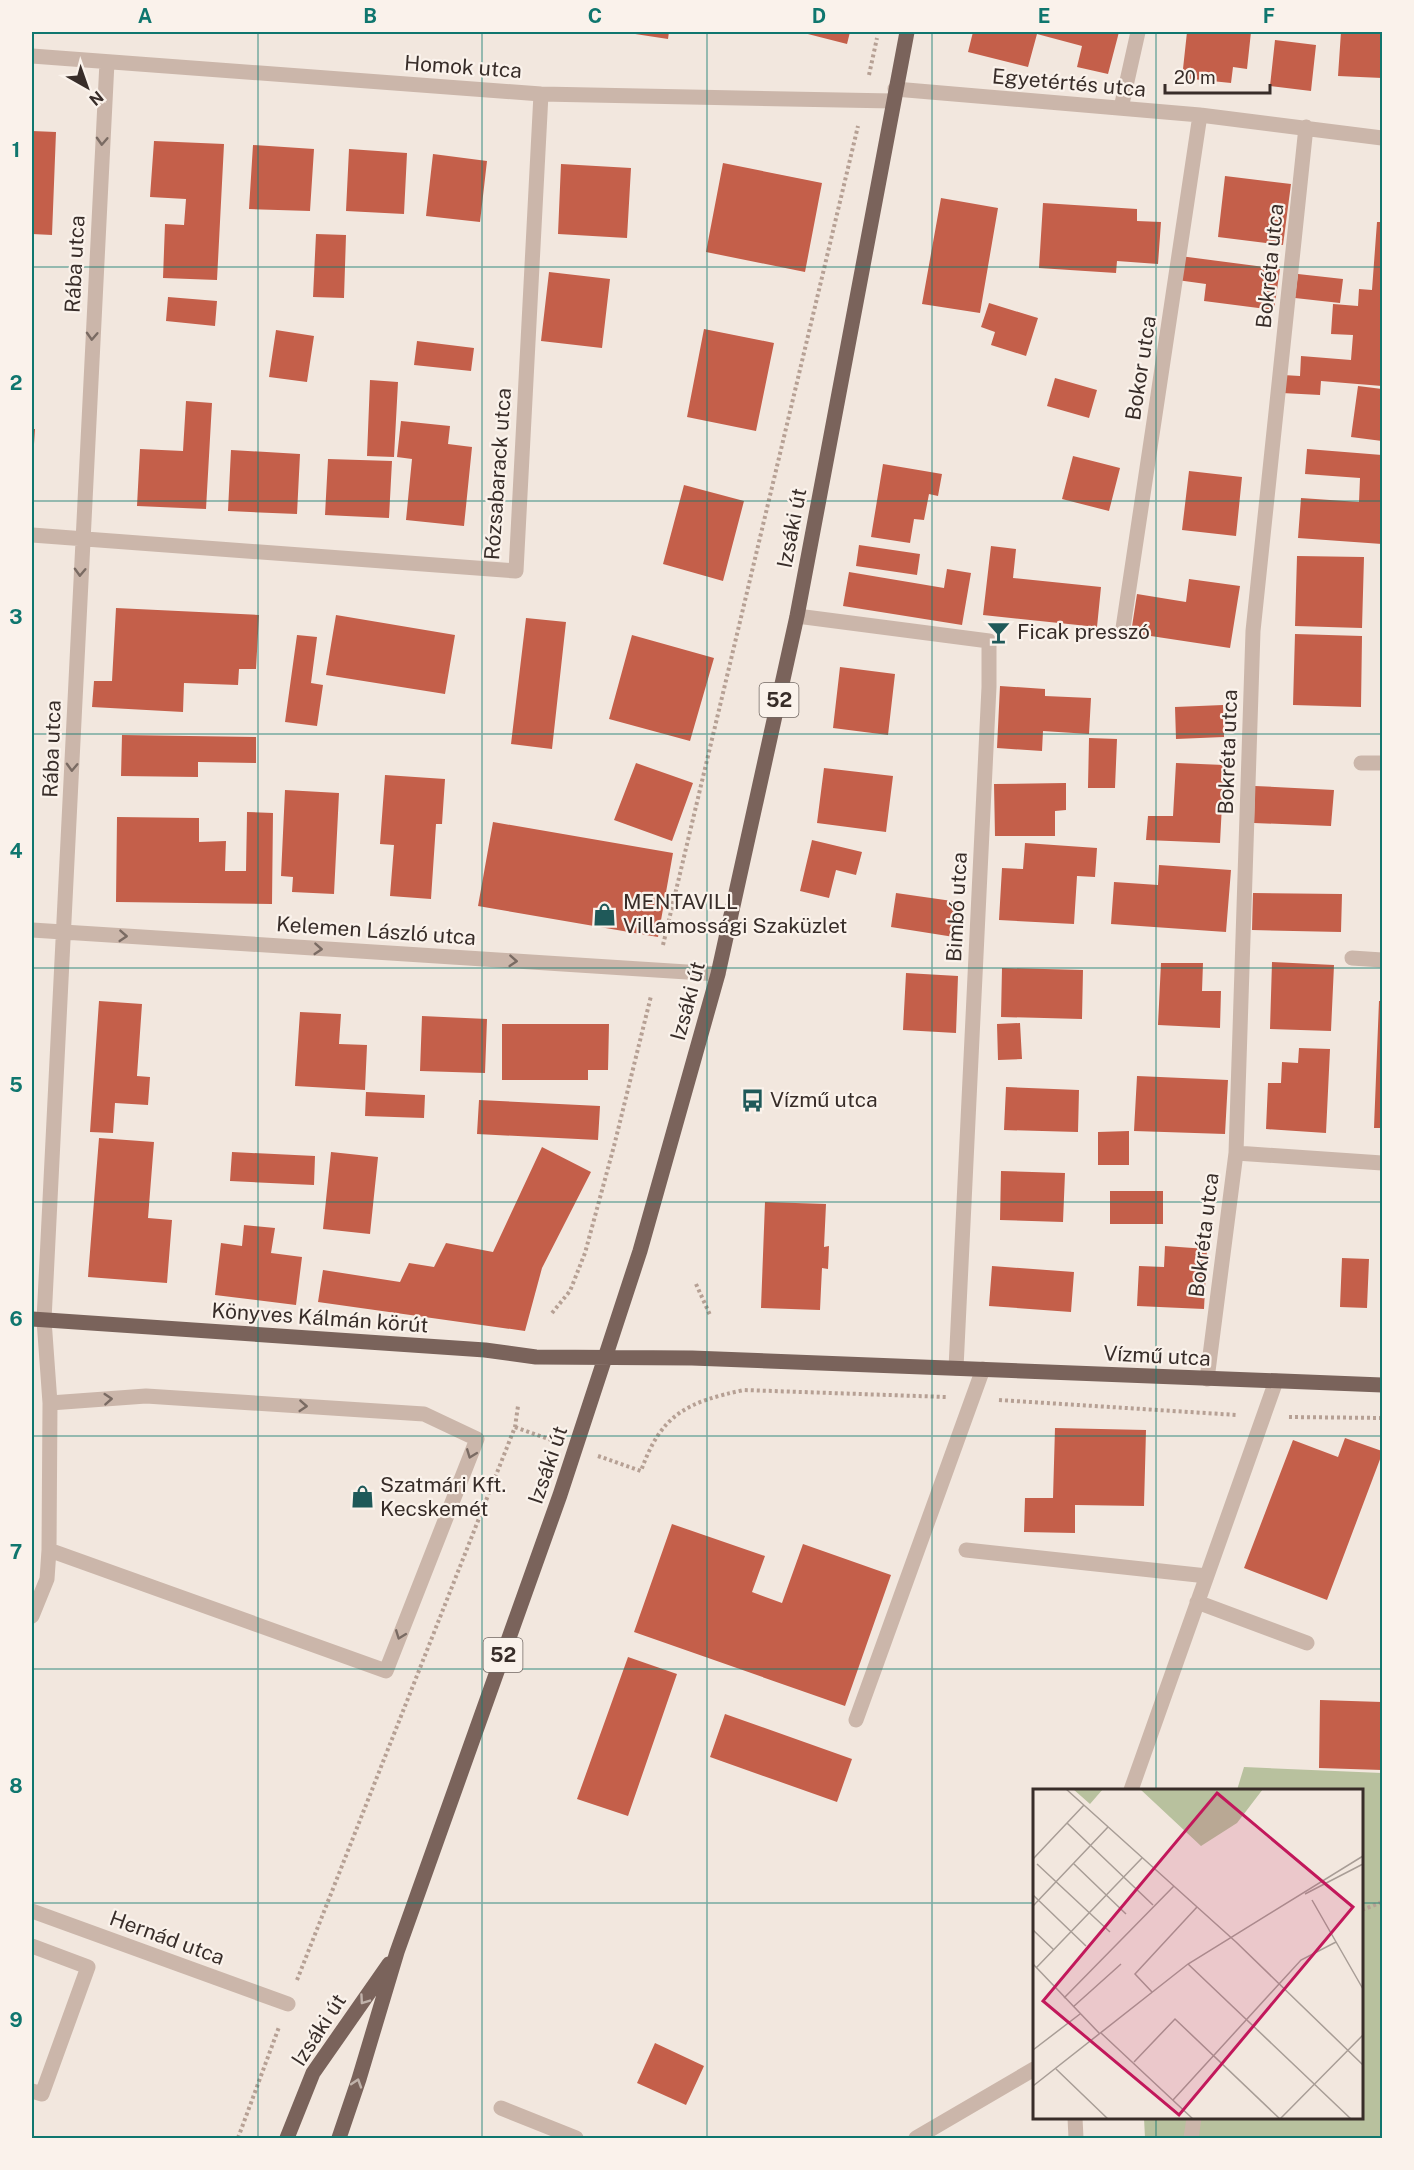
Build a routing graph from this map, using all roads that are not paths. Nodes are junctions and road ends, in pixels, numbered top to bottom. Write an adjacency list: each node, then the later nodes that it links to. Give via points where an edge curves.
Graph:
1 (907, 32): 6 (main road, Izsáki út / 52)
2 (1138, 32): 7 (street)
3 (32, 56): 4 (street, Homok utca)
4 (106, 62): 5 (street, Homok utca); 12 (street, Rába utca, one-way to 12)
5 (541, 94): 6 (street, Homok utca, via 864,99); 12 (street, Rózsabarack utca, via 516,571)
6 (894, 95): 7 (street, Egyetértés utca); 13 (main road, Izsáki út / 52)
7 (1121, 108): 8 (street, Egyetértés utca)
8 (1200, 115): 9 (street, Egyetértés utca); 14 (street, Bokor utca)
9 (1306, 127): 10 (street, Egyetértés utca); 22 (street, Bokréta utca, via 1253,631)
10 (1383, 138)
11 (32, 535): 12 (street)
12 (82, 538): 18 (street, Rába utca, one-way to 18)
13 (797, 616): 21 (main road, Izsáki út / 52); 26 (street, Bimbó utca, via 989,640)
14 (1124, 628)
15 (1361, 763): 16 (street)
16 (1383, 764)
17 (32, 930): 18 (street, Kelemen László utca)
18 (65, 933): 21 (street, Kelemen László utca, one-way to 21); 24 (street, Rába utca)
19 (1352, 958): 20 (street)
20 (1383, 960)
21 (718, 974): 25 (main road, Izsáki út / 52, via 640,1251)
22 (1236, 1153): 23 (street); 28 (street, Bokréta utca)
23 (1383, 1163)
24 (38, 1320): 25 (main road, Könyves Kálmán körút, via 484,1350 536,1357); 31 (street, Rába utca)
25 (605, 1357): 26 (main road, Vízmű utca); 42 (main road, Izsáki út / 52)
26 (956, 1368): 27 (main road, Vízmű utca)
27 (983, 1369): 28 (main road, Vízmű utca); 38 (street)
28 (1207, 1379): 29 (main road, Vízmű utca)
29 (1276, 1381): 30 (main road, Vízmű utca); 34 (street)
30 (1383, 1385)
31 (50, 1403): 32 (street, Rába utca); 32 (street, one-way to 32, via 147,1396 424,1414 477,1439 386,1671)
32 (49, 1550): 36 (street, Rába utca, via 47,1579)
33 (966, 1550): 34 (street)
34 (1207, 1575): 35 (street)
35 (1197, 1602): 37 (street); 39 (street)
36 (32, 1616)
37 (1307, 1643)
38 (856, 1720)
39 (1132, 1789)
40 (32, 1911): 43 (street, Hernád utca)
41 (32, 1946): 45 (street, via 88,1967 42,2094)
42 (397, 1952): 49 (main road, Izsáki út / 52, one-way to 49, via 313,2073); 50 (main road, Izsáki út / 52, one-way to 42)
43 (288, 2004)
44 (1033, 2070): 52 (street)
45 (32, 2091)
46 (501, 2108): 51 (street)
47 (1076, 2119): 53 (street)
48 (1194, 2119): 54 (street)
49 (287, 2139)
50 (339, 2139)
51 (576, 2139)
52 (916, 2139)
53 (1076, 2139)
54 (1191, 2139)

